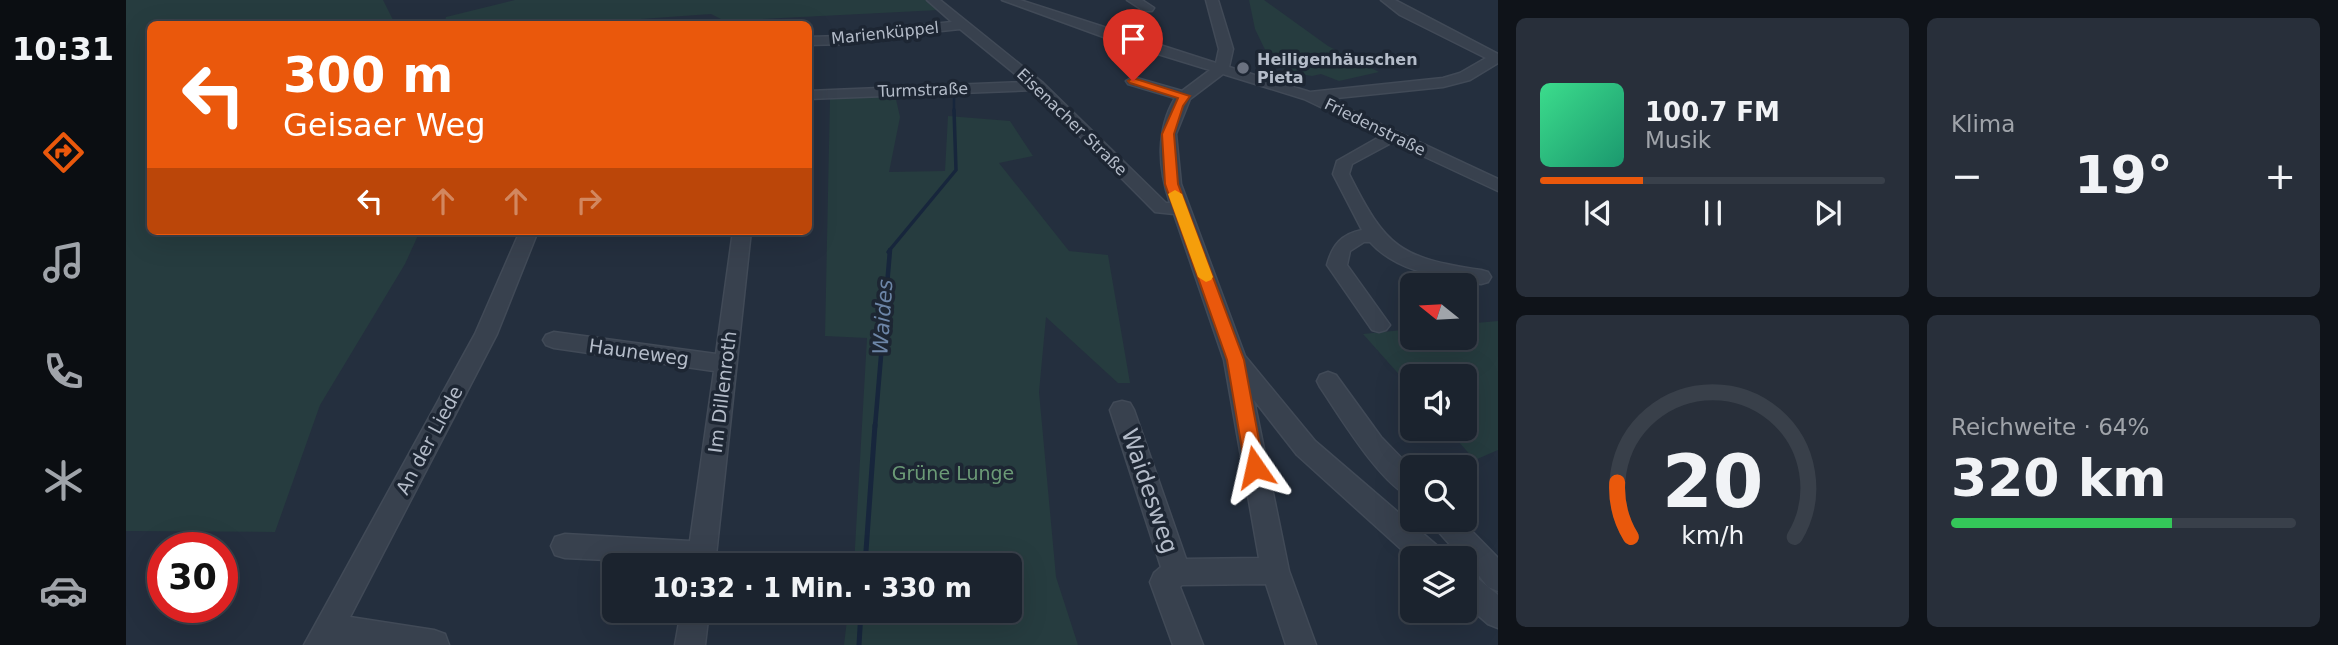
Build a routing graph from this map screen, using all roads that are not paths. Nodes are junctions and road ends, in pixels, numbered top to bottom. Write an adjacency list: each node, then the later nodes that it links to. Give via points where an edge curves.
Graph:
1 (933, 0): 8 (street, Eisenacher Straße)
2 (1133, 0): 7 (street)
3 (1199, 0): 6 (street, via 1204,8)
4 (1387, 0): 10 (street)
5 (1019, 1): 11 (street, Friedenstraße)
6 (1214, 6): 11 (street, via 1226,49)
7 (1148, 8)
8 (961, 25): 9 (street, Marienküppel); 13 (street, Eisenacher Straße)
9 (812, 41)
10 (1497, 58): 16 (street, via 1480,64 1468,76 1427,87)
11 (1222, 68): 15 (street); 16 (street, Friedenstraße)
12 (1133, 81): 15 (street)
13 (1038, 86): 14 (street, Turmstraße); 19 (street, Eisenacher Straße, via 1161,208)
14 (812, 94)
15 (1184, 96): 19 (street, via 1168,134 1172,184)
16 (1309, 96): 17 (street, Friedenstraße)
17 (1393, 136): 18 (street, Friedenstraße); 22 (street, via 1341,167)
18 (1498, 186)
19 (1180, 209): 26 (street)
20 (527, 235): 42 (street, An der Liede, via 486,334)
21 (741, 235): 27 (street, Im Dillenroth)
22 (1373, 236): 23 (street, via 1388,251 1421,267); 24 (street, via 1360,236 1341,248 1337,265)
23 (1481, 277)
24 (1379, 325)
25 (554, 340): 27 (street, Hauneweg)
26 (1235, 360): 33 (street, via 1306,448); 36 (street)
27 (725, 364): 35 (street, Im Dillenroth)
28 (1328, 381): 30 (street, via 1372,444)
29 (1122, 411): 37 (street, Waidesweg)
30 (1400, 473)
31 (1455, 532): 38 (street)
32 (565, 546): 34 (street, Im Dillenroth)
33 (1417, 546)
34 (634, 553)
35 (703, 553)
36 (1275, 571): 37 (street, Waidesweg); 46 (street)
37 (1177, 572): 45 (street, Waidesweg, via 1164,582)
38 (1498, 578)
39 (1477, 596): 40 (street)
40 (1498, 614)
41 (693, 623): 44 (street)
42 (323, 636): 43 (street)
43 (434, 645)
44 (690, 645)
45 (1188, 645)
46 (1301, 645)

